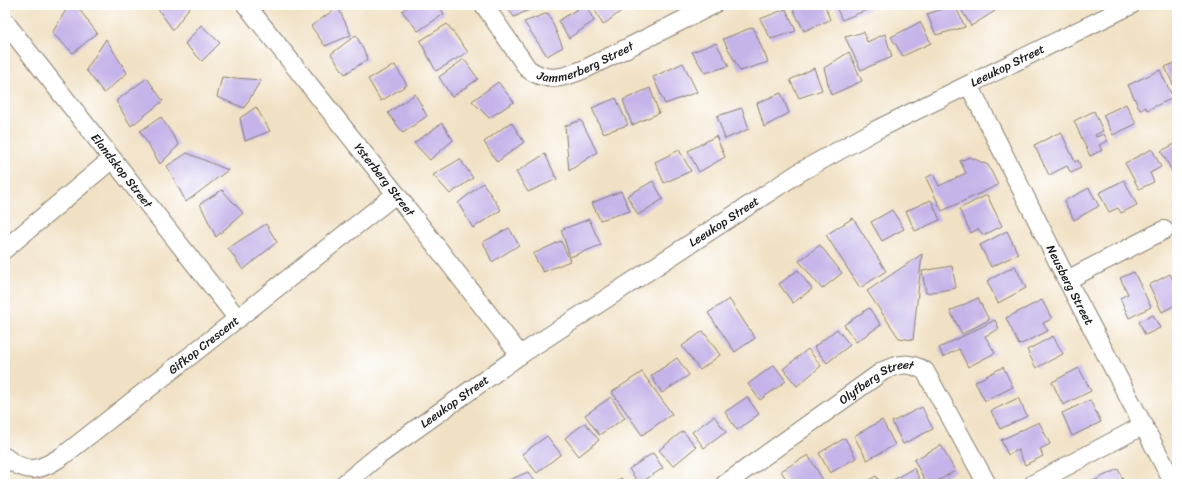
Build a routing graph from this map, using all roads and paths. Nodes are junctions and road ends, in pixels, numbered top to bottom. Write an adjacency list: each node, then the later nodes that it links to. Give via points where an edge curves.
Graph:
1 (246, 5): 8 (street, Ysterberg Street)
2 (484, 5): 3 (street, Jammerberg Street, via 528,69 536,75 549,78 567,76 587,68)
3 (713, 5)
4 (1131, 5): 6 (street, Leeukop Street)
5 (5, 22): 7 (street, Elandskop Street)
6 (969, 85): 11 (street, Neusberg Street); 13 (street, Leeukop Street, via 876,130 800,172)
7 (112, 159): 10 (street); 12 (street, Elandskop Street)
8 (396, 194): 12 (street, Gifkop Crescent); 13 (street, Ysterberg Street)
9 (1164, 230): 11 (street)
10 (5, 249)
11 (1067, 280): 14 (street, Neusberg Street)
12 (238, 319): 15 (street, Gifkop Crescent, via 47,467 28,469)
13 (520, 355): 16 (street, Leeukop Street, via 378,456)
14 (1144, 425): 19 (street); 20 (street, Neusberg Street)
15 (5, 457)
16 (344, 484)
17 (725, 484): 18 (street, Olyfberg Street, via 883,371 904,364 925,371)
18 (987, 484)
19 (1033, 484)
20 (1174, 484)

